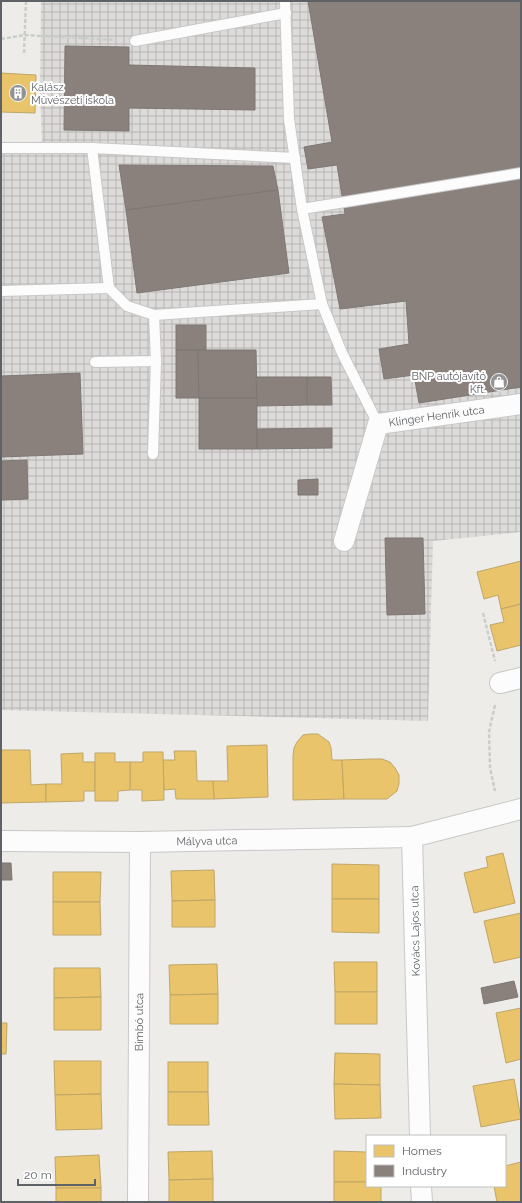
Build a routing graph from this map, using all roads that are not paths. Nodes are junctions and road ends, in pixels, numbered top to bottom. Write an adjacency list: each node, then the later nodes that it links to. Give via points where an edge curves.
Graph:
1 (285, 1): 2 (lane)
2 (286, 13): 3 (lane); 6 (lane, via 289,119)
3 (135, 41)
4 (1, 148): 5 (lane)
5 (92, 148): 6 (lane); 9 (lane)
6 (295, 158): 8 (lane)
7 (521, 173): 8 (lane)
8 (302, 209): 11 (lane)
9 (109, 288): 10 (lane); 12 (lane, via 127,306)
10 (1, 291)
11 (322, 304): 12 (lane); 16 (lane, via 342,353)
12 (154, 315): 13 (lane)
13 (156, 361): 14 (lane); 17 (lane)
14 (95, 362)
15 (521, 404): 16 (street, Klinger Henrik utca)
16 (378, 424): 18 (street, Klinger Henrik utca)
17 (153, 454)
18 (344, 541)
19 (521, 678): 20 (street)
20 (500, 683)
21 (521, 809): 22 (street)
22 (412, 837): 24 (street, Mályva utca); 25 (street, Kovács Lajos utca)
23 (1, 841): 24 (street, Mályva utca)
24 (140, 842): 27 (street, Bimbó utca)
25 (420, 1135)
26 (421, 1187): 28 (street)
27 (138, 1202)
28 (422, 1202)

